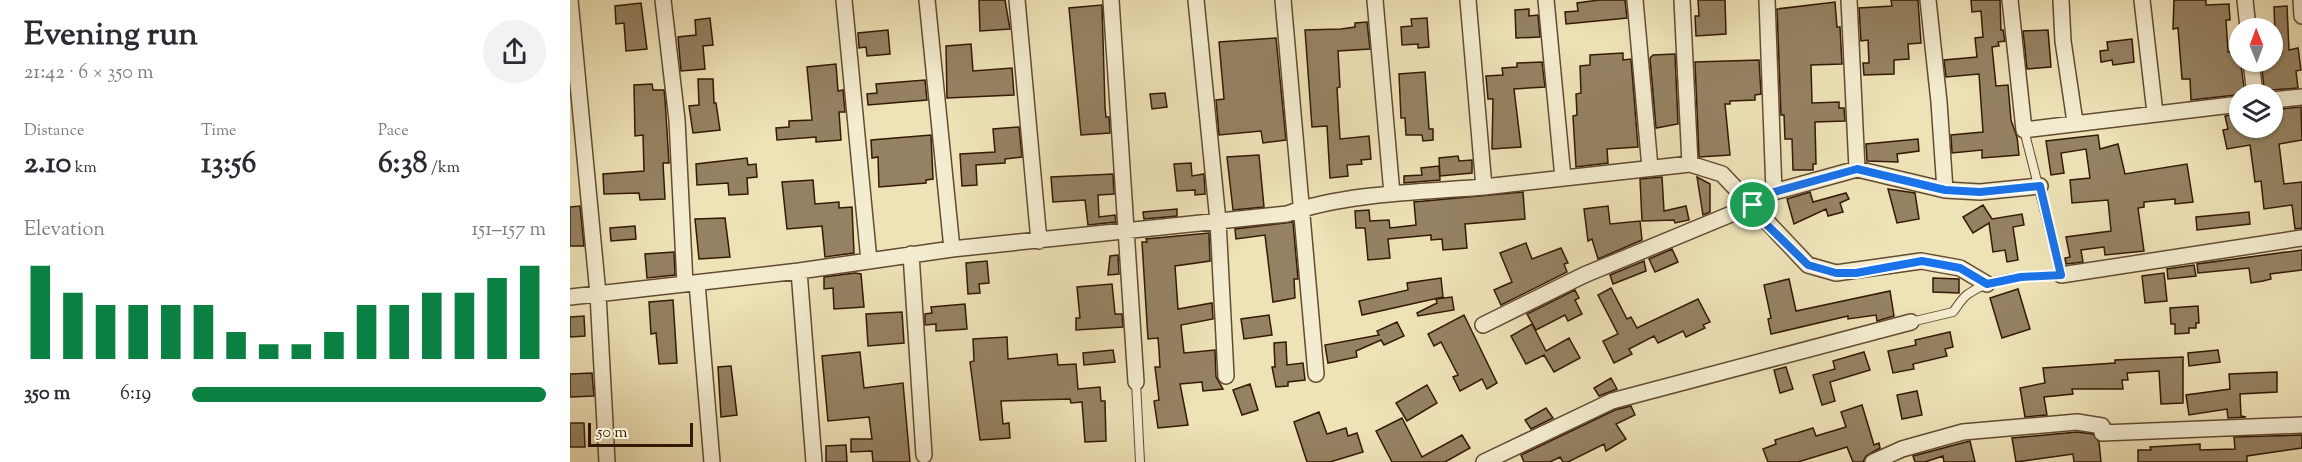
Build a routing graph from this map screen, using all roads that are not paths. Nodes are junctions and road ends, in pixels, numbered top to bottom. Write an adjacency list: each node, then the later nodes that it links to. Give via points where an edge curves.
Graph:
1 (570, 0): 52 (street)
2 (663, 0): 50 (street)
3 (844, 0): 47 (street)
4 (927, 0): 45 (street)
5 (1017, 0): 44 (street)
6 (1112, 0): 42 (street)
7 (1196, 0): 41 (street)
8 (1283, 0): 40 (street)
9 (1375, 0): 38 (street)
10 (1468, 0): 35 (street)
11 (1546, 0): 33 (street)
12 (1635, 0): 31 (street)
13 (1682, 0): 30 (street)
14 (1767, 0): 37 (street)
15 (1849, 0): 32 (street)
16 (1928, 0): 36 (street)
17 (2010, 0): 29 (street)
18 (2061, 0): 28 (street)
19 (2142, 0): 27 (street)
20 (2245, 0): 23 (street)
21 (2301, 0): 22 (street)
22 (2302, 16)
23 (2247, 18)
24 (2302, 97): 25 (street)
25 (2283, 99)
26 (2229, 105): 27 (street)
27 (2155, 113): 28 (street)
28 (2075, 122): 29 (street)
29 (2025, 130): 34 (lane)
30 (1690, 164): 31 (street); 39 (street, via 1722,174)
31 (1650, 168): 33 (street)
32 (1857, 169): 36 (street); 37 (street)
33 (1563, 178): 35 (street)
34 (2040, 186): 36 (street, via 1980,192); 49 (lane)
35 (1484, 187): 38 (street)
36 (1945, 190)
37 (1774, 192): 39 (street)
38 (1392, 194): 40 (street)
39 (1753, 205): 51 (street, via 1761,219 1808,265 1846,273 1922,261 1960,268); 55 (street, via 1584,275)
40 (1303, 208): 41 (street, via 1287,214); 56 (street)
41 (1218, 221): 42 (street); 57 (street)
42 (1127, 231): 44 (street); 58 (street)
43 (2302, 238): 49 (street)
44 (1039, 240): 45 (street)
45 (952, 249): 46 (street)
46 (911, 254): 47 (street); 60 (street)
47 (869, 261): 48 (street)
48 (799, 271): 50 (street); 63 (street)
49 (2061, 275): 51 (lane)
50 (691, 283): 52 (street); 62 (street)
51 (1987, 284): 54 (lane, via 1966,294 1953,312)
52 (598, 294): 53 (street); 61 (street)
53 (570, 297)
54 (1911, 322): 65 (street, via 1612,400)
55 (1483, 325)
56 (1316, 374)
57 (1226, 376)
58 (1136, 382): 64 (lane)
59 (2302, 425): 66 (street, via 2102,433 2102,426 2090,423 2046,424 1963,432 1902,449)
60 (924, 455)
61 (607, 462)
62 (712, 462)
63 (814, 462)
64 (1140, 462)
65 (1484, 462)
66 (1873, 462)

